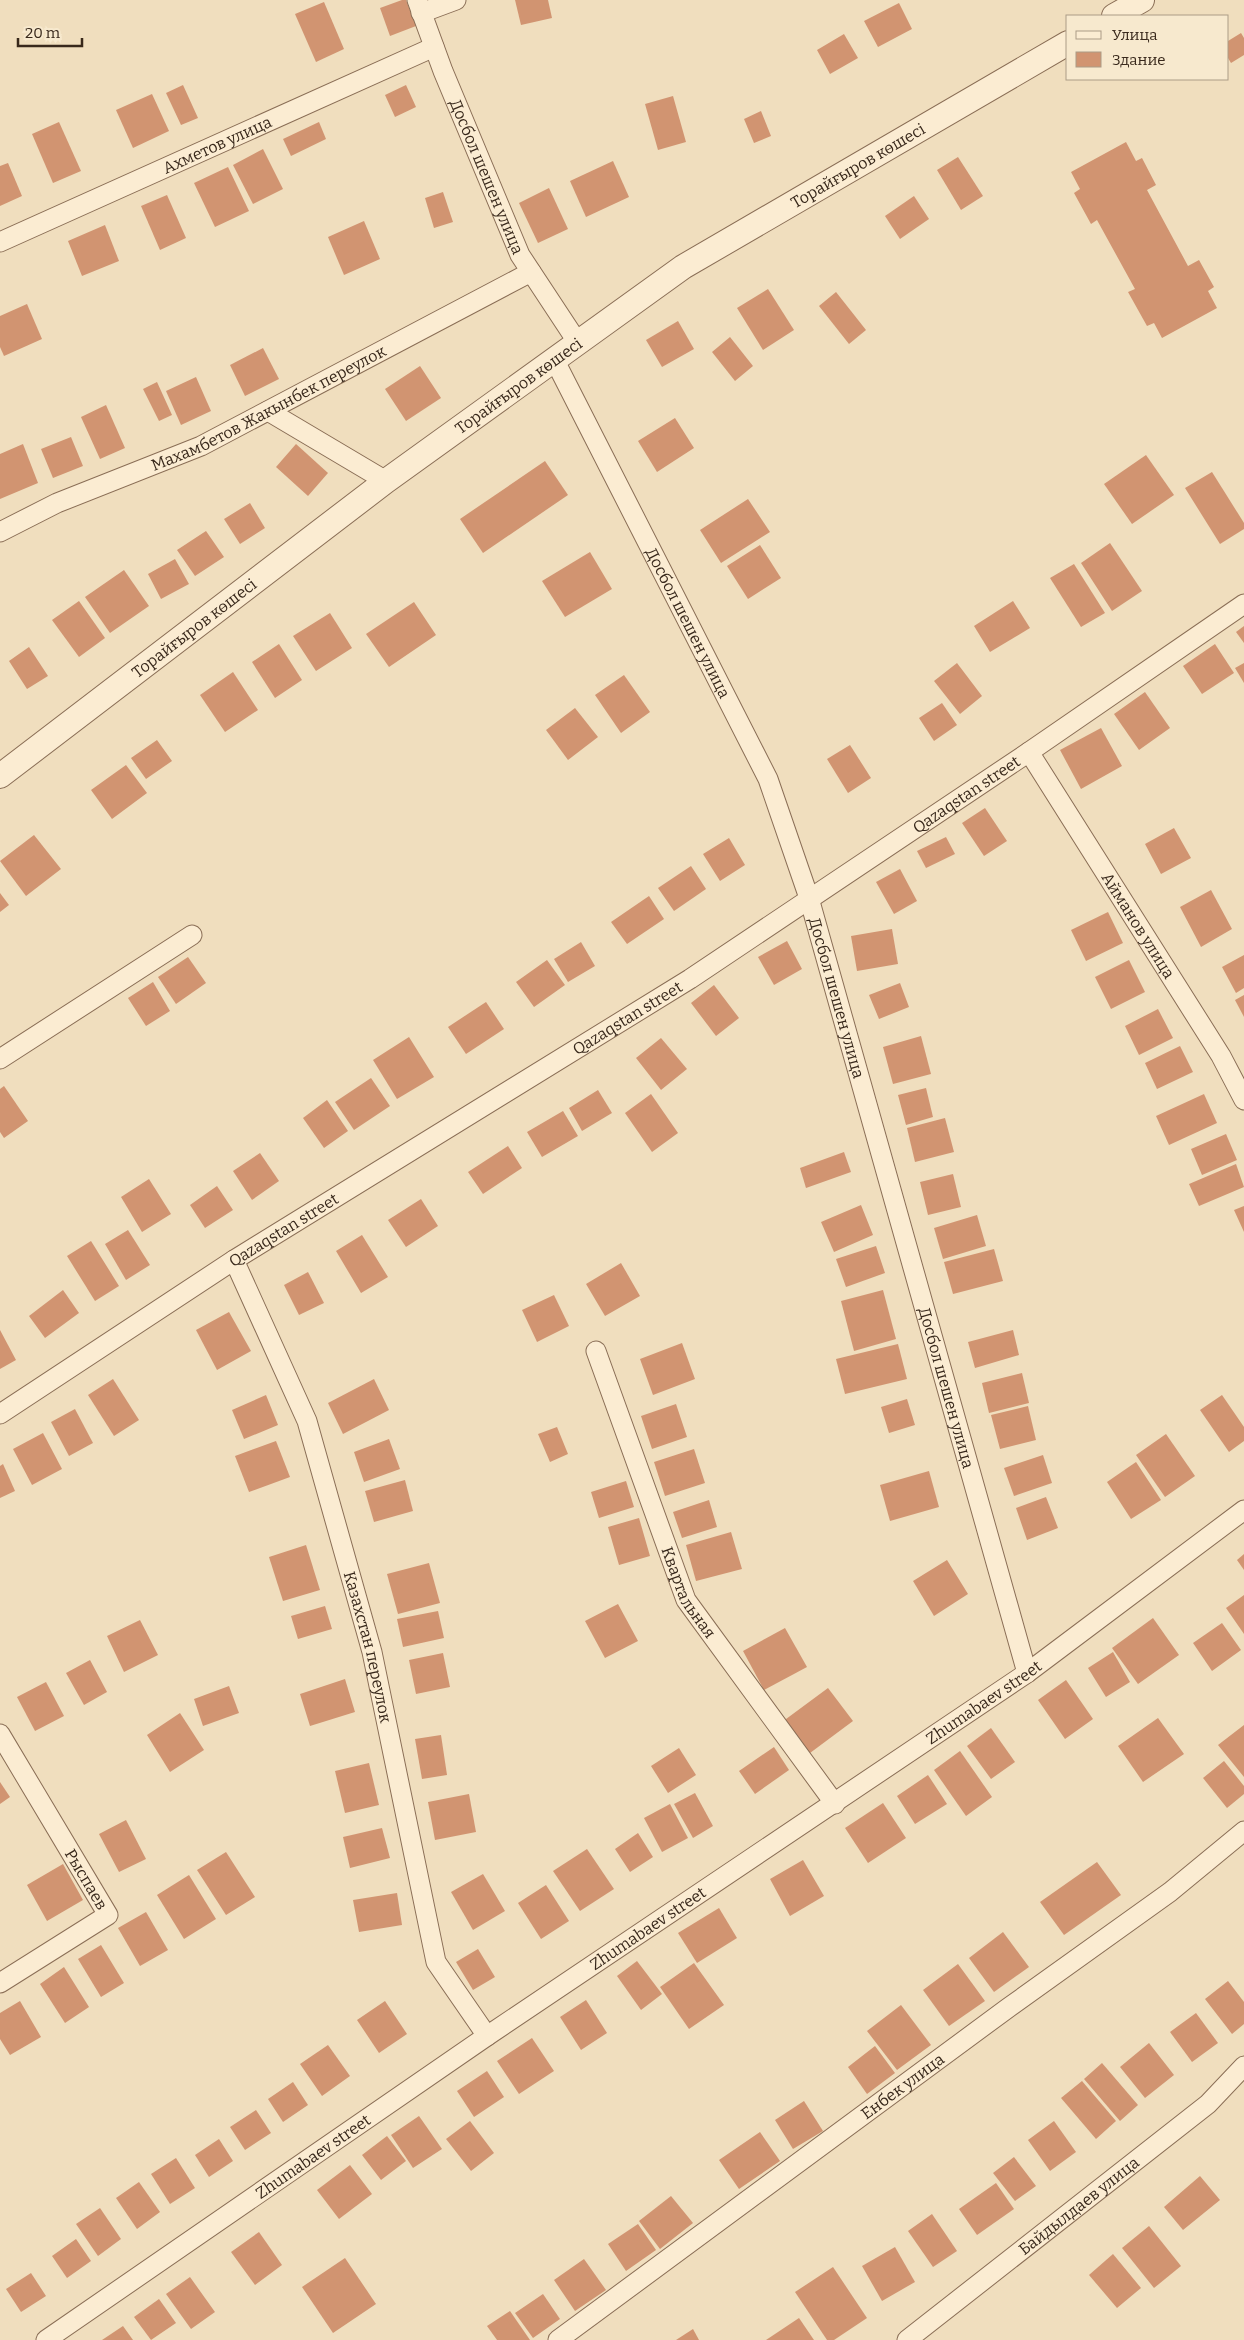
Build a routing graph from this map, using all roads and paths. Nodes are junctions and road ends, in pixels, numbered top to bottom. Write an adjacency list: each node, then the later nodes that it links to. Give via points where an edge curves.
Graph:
1 (456, 0): 3 (street)
2 (1142, 0): 4 (street)
3 (419, 6): 6 (street, Досбол шешен улица)
4 (1116, 15)
5 (1066, 44): 9 (street, Торайғыров көшесі, via 683,267)
6 (434, 47): 7 (street, Ахметов улица); 8 (street, Досбол шешен улица, via 520,255)
7 (0, 242)
8 (532, 272): 9 (street, Досбол шешен улица); 11 (street, Махамбетов Жакынбек переулок)
9 (578, 343): 10 (street, Торайғыров көшесі)
10 (554, 359): 12 (street, Торайғыров көшесі); 17 (street, Досбол шешен улица, via 768,779)
11 (268, 411): 12 (street); 13 (street, Махамбетов Жакынбек переулок, via 201,446 57,503)
12 (386, 481): 16 (street, Торайғыров көшесі)
13 (0, 532)
14 (1244, 604): 15 (street, Qazaqstan street)
15 (1030, 752): 17 (street, Qazaqstan street); 20 (street, Айманов улица, via 1221,1056)
16 (0, 776)
17 (809, 898): 21 (street, Qazaqstan street, via 690,979); 25 (street, Досбол шешен улица)
18 (192, 935): 19 (street)
19 (0, 1059)
20 (1244, 1100)
21 (234, 1260): 23 (street, Qazaqstan street); 30 (street, Казахстан переулок, via 307,1421 372,1652 436,1962)
22 (596, 1351): 27 (street, Квартальная, via 686,1600)
23 (0, 1414)
24 (1244, 1510): 25 (street, Zhumabaev street)
25 (1027, 1673): 27 (street, Zhumabaev street)
26 (0, 1734): 29 (street, Рыспаев, via 108,1915)
27 (835, 1804): 30 (street, Zhumabaev street)
28 (1244, 1831): 33 (street, Енбек улица, via 1170,1892)
29 (0, 1983)
30 (486, 2036): 32 (street, Zhumabaev street)
31 (1244, 2066): 34 (street, Байдылдаев улица, via 1208,2104)
32 (46, 2340)
33 (558, 2340)
34 (907, 2340)

